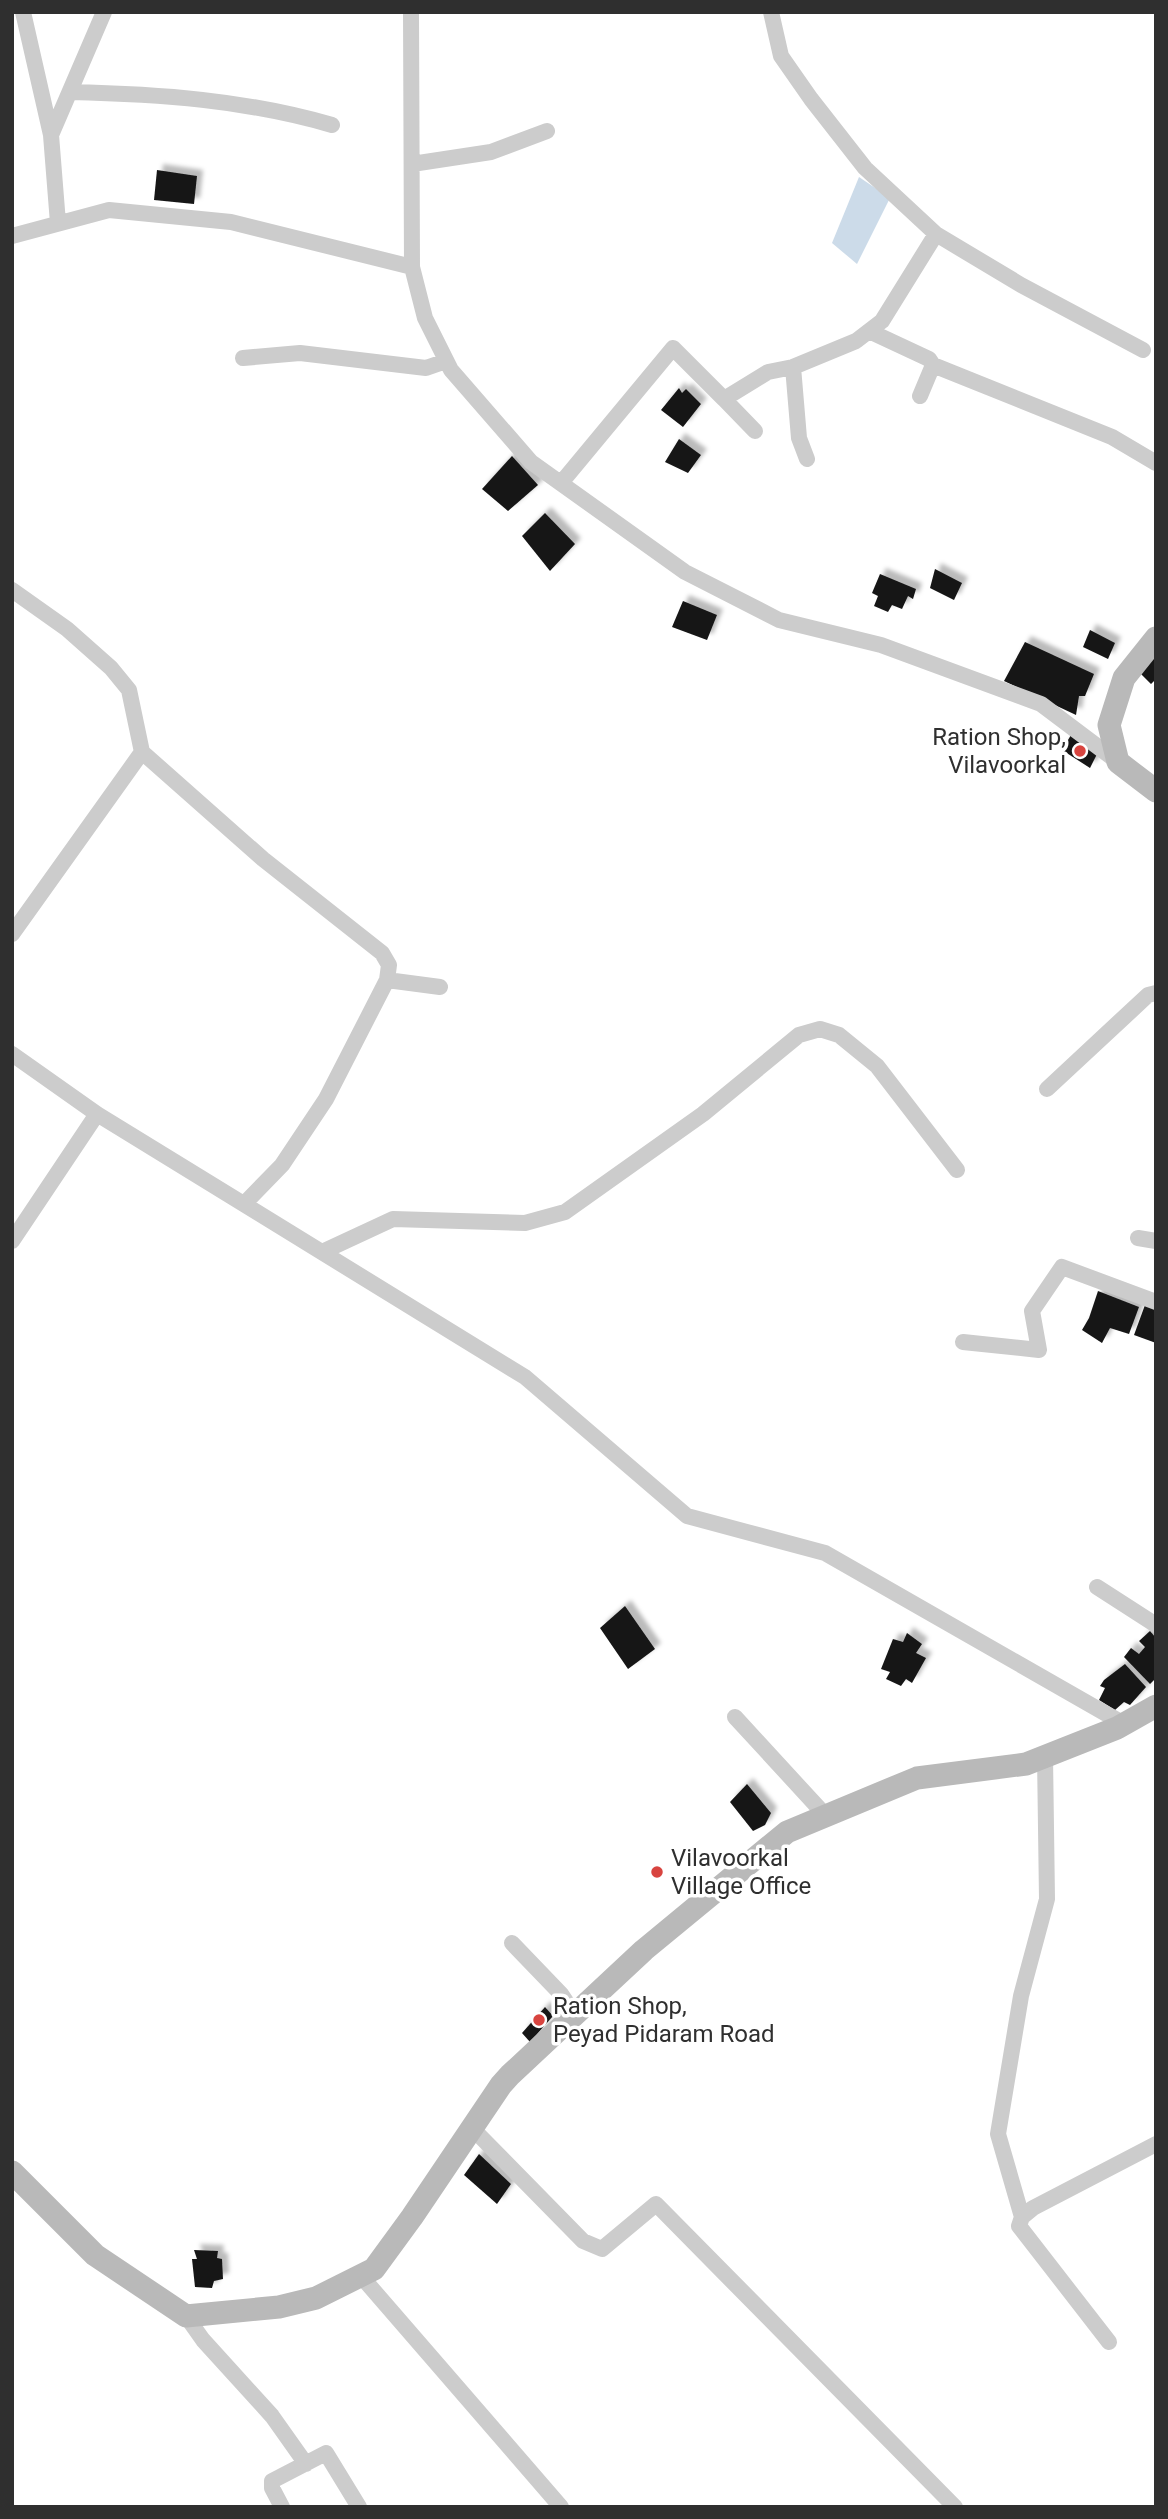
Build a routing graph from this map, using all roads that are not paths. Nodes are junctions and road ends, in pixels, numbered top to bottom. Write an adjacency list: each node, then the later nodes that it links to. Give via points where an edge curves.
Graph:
1 (23, 12): 8 (street)
2 (104, 12): 5 (street)
3 (411, 12): 9 (street)
4 (771, 12): 11 (street, via 781,56 811,99 865,168)
5 (70, 92): 6 (street, via 209,99); 8 (street)
6 (332, 125)
7 (547, 131): 9 (street, via 491,152)
8 (51, 135): 10 (street)
9 (412, 164): 13 (street)
10 (58, 223): 12 (street); 13 (street, via 109,210 231,222)
11 (936, 234): 14 (street, via 882,321); 15 (street)
12 (12, 236)
13 (412, 267): 17 (street, via 425,318)
14 (869, 331): 18 (street, via 926,356); 19 (street)
15 (1143, 350)
16 (243, 358): 17 (street, via 300,353 426,368)
17 (446, 360): 25 (street, via 531,462)
18 (933, 365): 20 (street); 24 (street, via 1112,437)
19 (793, 368): 21 (street, via 768,372); 23 (street, via 799,438)
20 (920, 396)
21 (724, 399): 22 (street); 25 (street, via 673,348)
22 (755, 431)
23 (807, 459)
24 (1156, 463)
25 (561, 483): 29 (street, via 685,572 779,620 881,645 1041,704)
26 (12, 590): 28 (street, via 67,629 129,690)
27 (1156, 638): 29 (street, via 1124,678 1113,713 1110,725)
28 (142, 752): 31 (street); 32 (street, via 263,859 382,953 389,965)
29 (1118, 762): 30 (street)
30 (1156, 791)
31 (12, 934)
32 (387, 980): 33 (street); 39 (street, via 326,1099 282,1165)
33 (440, 987)
34 (1156, 993): 36 (street, via 1148,995)
35 (12, 1054): 37 (street)
36 (1047, 1089)
37 (97, 1114): 39 (street); 41 (street)
38 (957, 1171): 43 (street, via 877,1066 839,1035 820,1029 799,1035 703,1114 565,1212 525,1223 393,1219)
39 (244, 1205): 43 (street)
40 (1138, 1238): 42 (street)
41 (12, 1241)
42 (1156, 1241)
43 (322, 1252): 50 (street, via 525,1377 687,1516 825,1553)
44 (1156, 1302): 45 (street, via 1062,1267 1032,1311 1039,1350)
45 (963, 1342)
46 (1097, 1587): 47 (street)
47 (1156, 1625)
48 (1156, 1706): 50 (street)
49 (735, 1717): 52 (street)
50 (1124, 1724): 51 (street)
51 (1045, 1756): 52 (street, via 1026,1764 917,1778); 58 (street, via 1047,1899 1021,1996 998,2134)
52 (826, 1816): 54 (street, via 787,1832 644,1950)
53 (512, 1943): 54 (street)
54 (575, 2015): 55 (street, via 501,2085)
55 (472, 2128): 59 (street, via 374,2269); 66 (street, via 583,2241 602,2249 656,2204)
56 (1156, 2144): 58 (street)
57 (12, 2172): 60 (street, via 95,2255)
58 (1022, 2217): 61 (street, via 1019,2226)
59 (361, 2276): 60 (street, via 316,2298 279,2307); 65 (street)
60 (186, 2316): 62 (street, via 272,2416)
61 (1109, 2342)
62 (306, 2464): 63 (street, via 272,2481); 64 (street, via 326,2453)
63 (282, 2507)
64 (359, 2507)
65 (561, 2507)
66 (955, 2507)

